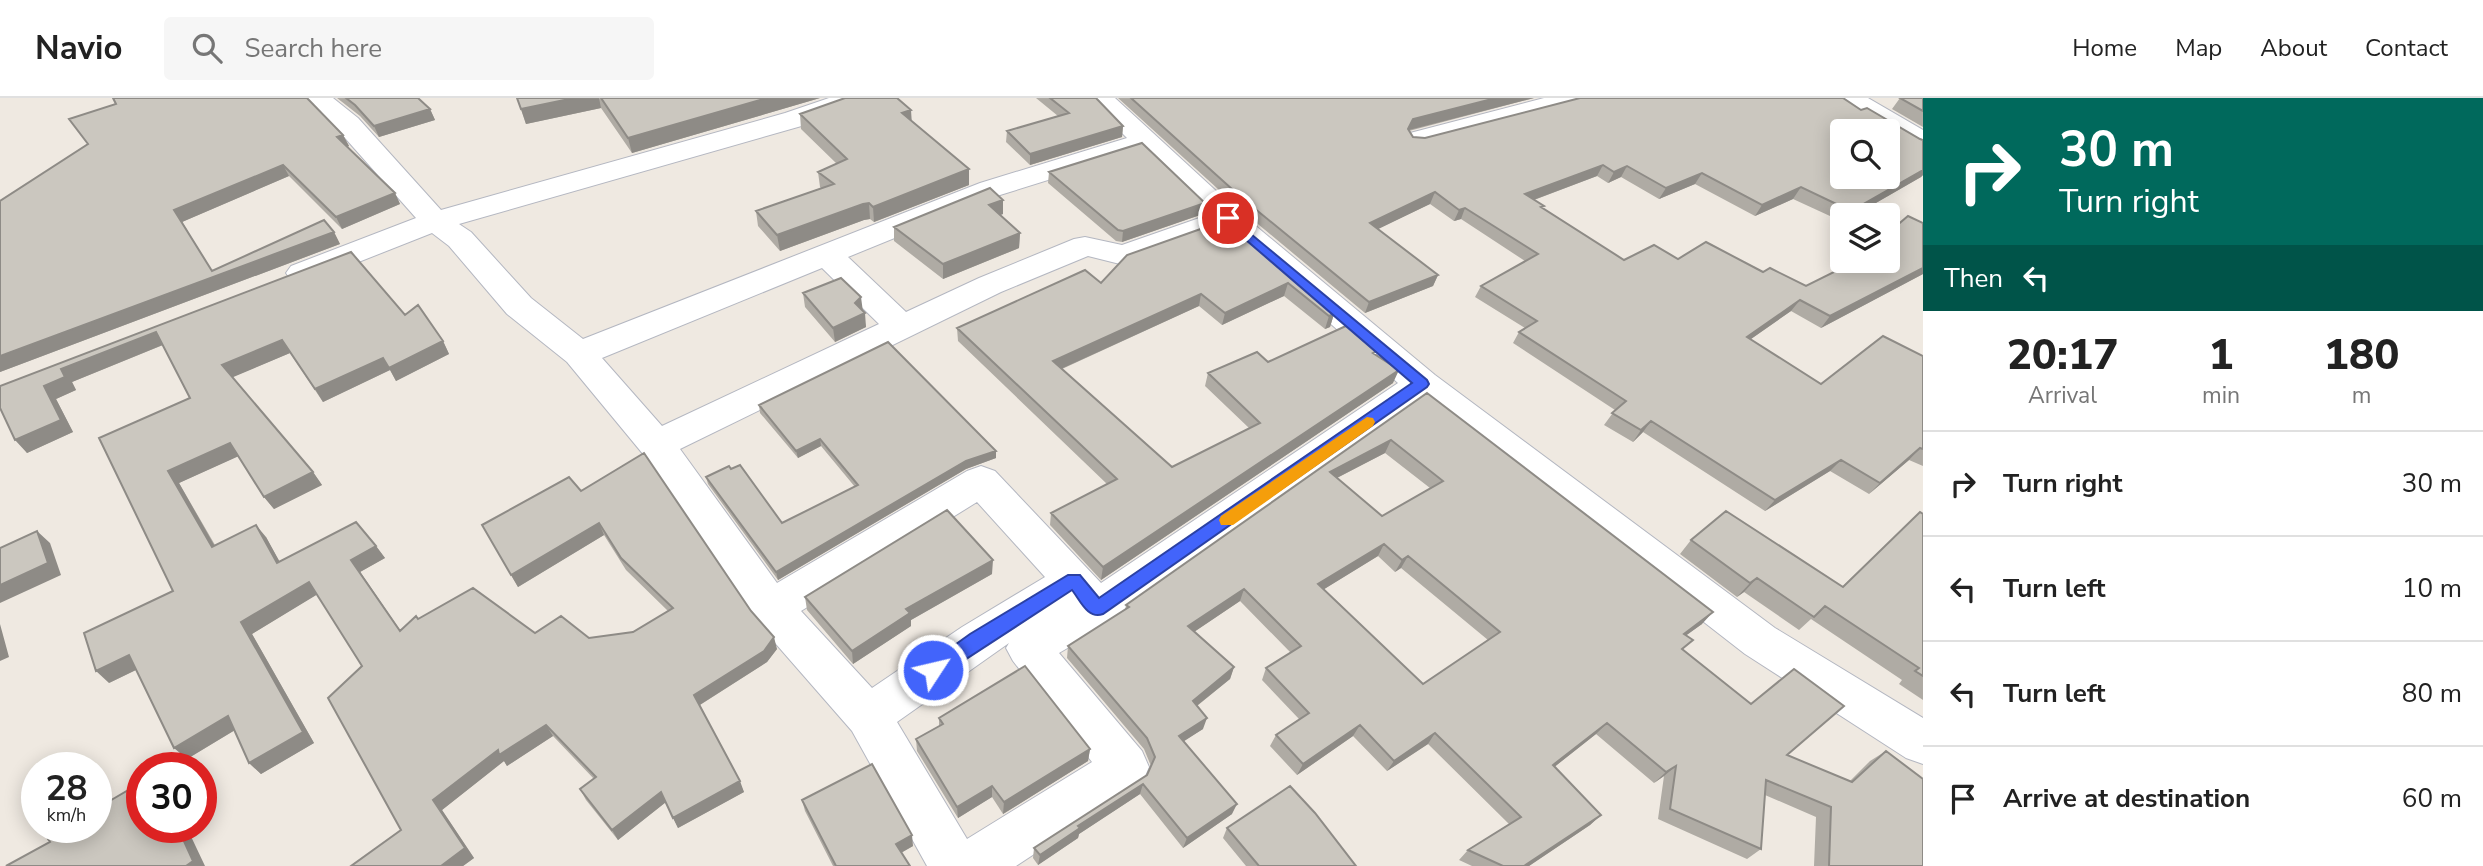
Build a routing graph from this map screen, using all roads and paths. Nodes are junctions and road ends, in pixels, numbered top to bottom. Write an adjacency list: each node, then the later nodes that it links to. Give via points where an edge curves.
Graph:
1 (317, 98): 11 (street, via 348,124)
2 (854, 98): 6 (street)
3 (1100, 98): 8 (street)
4 (1574, 98): 7 (street)
5 (1849, 98): 9 (street)
6 (788, 108): 11 (street)
7 (1420, 139)
8 (1145, 141): 10 (street); 12 (street, via 990,189)
9 (1923, 142)
10 (1228, 218): 14 (street, via 1124,255 1085,246); 16 (street)
11 (435, 221): 13 (street); 15 (street, via 460,239 519,306)
12 (828, 256): 14 (street); 15 (street)
13 (271, 285)
14 (903, 328): 17 (street)
15 (579, 354): 17 (street)
16 (1422, 384): 18 (street); 21 (street, via 1760,641)
17 (656, 444): 19 (street)
18 (1086, 594): 19 (street, via 981,481); 20 (street, via 977,640); 23 (street, via 1028,648 1125,767)
19 (771, 608): 20 (street)
20 (868, 716): 22 (street)
21 (1923, 743)
22 (955, 866)
23 (971, 866)

